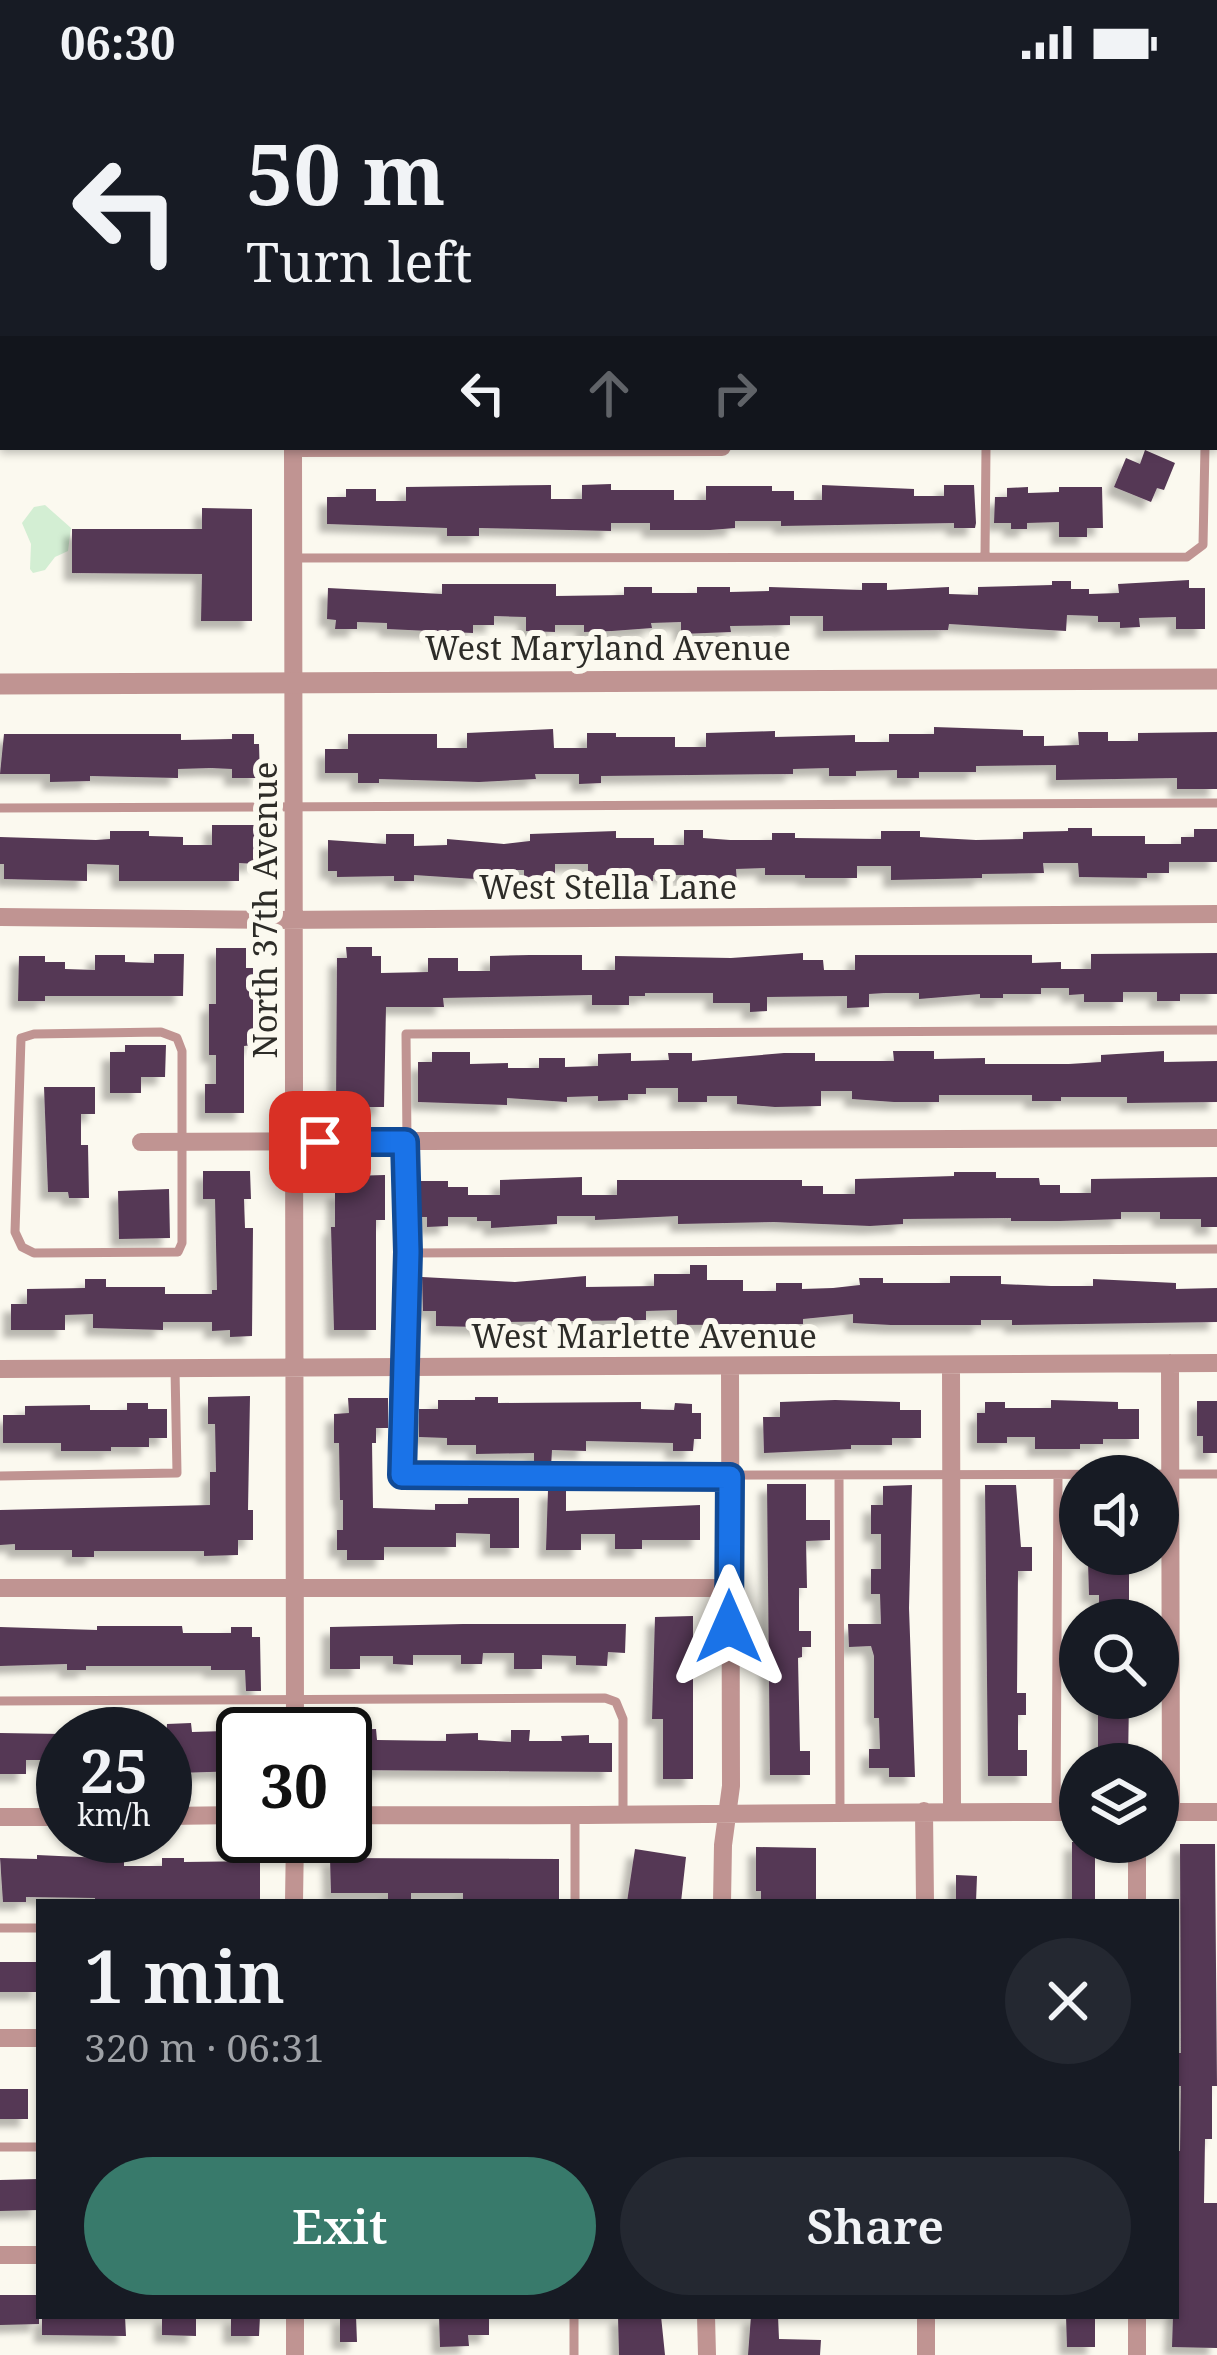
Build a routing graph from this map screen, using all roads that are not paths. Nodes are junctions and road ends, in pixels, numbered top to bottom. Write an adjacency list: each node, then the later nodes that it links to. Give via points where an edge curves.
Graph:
1 (293, 450): 5 (street, North 37th Avenue)
2 (986, 450): 4 (lane)
3 (1205, 450): 4 (lane, via 1203,545 1186,557)
4 (985, 556): 5 (lane)
5 (293, 558): 7 (street, North 37th Avenue)
6 (1217, 679): 7 (street, West Maryland Avenue)
7 (295, 682): 8 (street, West Maryland Avenue); 10 (street, North 37th Avenue)
8 (0, 684)
9 (1217, 803): 10 (lane)
10 (294, 806): 11 (lane); 14 (street, North 37th Avenue)
11 (0, 808)
12 (1217, 914): 14 (street, West Stella Lane)
13 (0, 917): 14 (street, West Stella Lane)
14 (294, 919): 19 (street, North 37th Avenue)
15 (1217, 1030): 20 (lane, via 406,1034)
16 (1217, 1138): 20 (street)
17 (141, 1142): 18 (street)
18 (179, 1142): 18 (lane, via 178,1038 21,1038 15,1232 22,1247 178,1252); 19 (street)
19 (295, 1142): 20 (street); 28 (street, North 37th Avenue)
20 (405, 1142): 22 (lane)
21 (1217, 1249): 22 (lane)
22 (408, 1252): 27 (lane)
23 (1217, 1363): 24 (street, West Marlette Avenue)
24 (1170, 1364): 25 (street, West Marlette Avenue); 31 (street)
25 (951, 1365): 26 (street, West Marlette Avenue); 36 (street)
26 (730, 1366): 27 (street, West Marlette Avenue); 38 (street)
27 (402, 1367): 28 (street, West Marlette Avenue); 38 (lane, via 402,1475)
28 (295, 1368): 30 (street, West Marlette Avenue); 40 (street, North 37th Avenue)
29 (0, 1369): 30 (street, West Marlette Avenue)
30 (175, 1369): 37 (lane, via 178,1473)
31 (1170, 1455)
32 (1058, 1474): 36 (lane); 49 (lane)
33 (1179, 1474): 34 (lane)
34 (1217, 1474)
35 (839, 1475): 36 (lane); 38 (lane); 51 (lane)
36 (952, 1475): 47 (street)
37 (0, 1476)
38 (730, 1477): 42 (street)
39 (1168, 1575): 46 (street)
40 (296, 1586): 41 (street); 42 (street); 43 (street, North 37th Avenue)
41 (0, 1588)
42 (728, 1588): 54 (street)
43 (295, 1700): 44 (lane); 45 (street, North 37th Avenue); 55 (lane, via 605,1698 623,1719)
44 (0, 1701)
45 (295, 1707)
46 (1165, 1743)
47 (952, 1810): 48 (street); 49 (street)
48 (924, 1811): 51 (street); 64 (street)
49 (1056, 1812)
50 (1179, 1812): 52 (street)
51 (840, 1813): 54 (street)
52 (1217, 1813)
53 (372, 1815): 58 (street)
54 (727, 1815): 55 (street); 63 (street)
55 (623, 1816): 58 (street)
56 (0, 1817): 57 (street)
57 (36, 1817)
58 (574, 1817): 62 (lane)
59 (295, 1863): 61 (street)
60 (1137, 1863): 65 (street)
61 (294, 1899)
62 (575, 1899)
63 (722, 1899)
64 (925, 1899)
65 (1137, 1899)
66 (0, 1928): 67 (lane)
67 (36, 1928)
68 (0, 2038): 69 (street)
69 (36, 2038)
70 (36, 2146): 71 (lane)
71 (0, 2147)
72 (0, 2255): 73 (street)
73 (36, 2255)
74 (295, 2319): 79 (street)
75 (574, 2319): 80 (lane)
76 (706, 2319): 81 (street)
77 (926, 2319): 82 (street)
78 (1137, 2319): 83 (street)
79 (295, 2355)
80 (574, 2355)
81 (707, 2355)
82 (926, 2355)
83 (1137, 2355)

